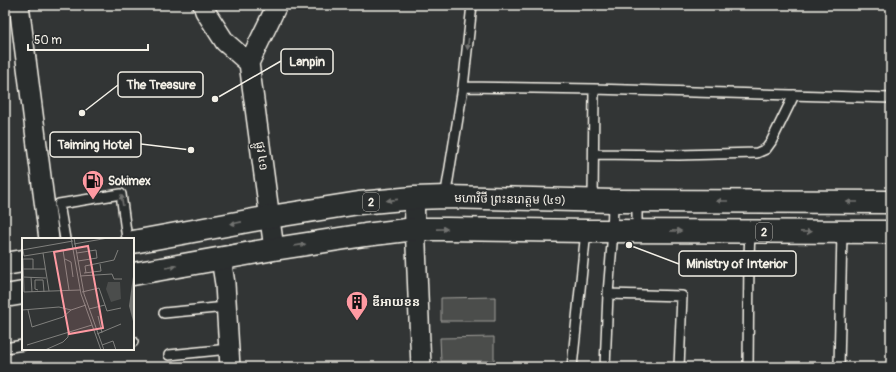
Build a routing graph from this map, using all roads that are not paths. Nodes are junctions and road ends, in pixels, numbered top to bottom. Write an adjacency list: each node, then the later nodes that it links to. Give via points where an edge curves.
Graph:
1 (19, 5): 24 (street)
2 (203, 5): 5 (street, via 225,42)
3 (277, 5): 5 (street)
4 (472, 5): 6 (lane, one-way to 6)
5 (249, 63): 16 (street, ផ្លូវ ៤១)
6 (464, 87): 7 (lane); 11 (lane)
7 (594, 89): 8 (lane); 10 (lane)
8 (794, 95): 9 (lane); 10 (lane, via 771,142 766,149 757,153)
9 (891, 98)
10 (594, 154): 13 (lane)
11 (447, 197): 12 (main road, មហាវិថី ព្រះនរោត្តម (៤១) / 2); 13 (main road, មហាវិថី ព្រះនរោត្តម (៤១) / 2)
12 (414, 198): 16 (main road, មហាវិថី ព្រះនរោត្តម (៤១) / 2, one-way to 16, via 359,203); 17 (street)
13 (603, 201): 14 (main road, មហាវិថី ព្រះនរោត្តម (៤១) / 2); 18 (lane)
14 (637, 201): 15 (main road, មហាវិថី ព្រះនរោត្តម (៤១) / 2, one-way to 14); 19 (lane)
15 (891, 202)
16 (270, 217): 27 (main road, មហាវិថី ព្រះនរោត្តម (៤១) / 2, one-way to 27); 28 (street, ផ្លូវ ៤១)
17 (415, 229): 20 (main road, 2, one-way to 20); 28 (main road, 2, one-way to 17, via 365,234); 42 (street)
18 (612, 230): 19 (main road, 2); 20 (main road, 2); 34 (lane)
19 (637, 230): 21 (main road, 2, one-way to 21)
20 (586, 231): 43 (lane)
21 (750, 232): 23 (main road, 2, one-way to 23); 46 (lane)
22 (891, 232): 23 (main road, 2)
23 (842, 233): 47 (lane)
24 (49, 238)
25 (65, 238): 26 (lane, one-way to 25, via 121,194 59,204)
26 (127, 238)
27 (134, 242)
28 (274, 249): 29 (main road, 2)
29 (221, 258): 32 (main road, 2, one-way to 29); 36 (street)
30 (22, 261): 31 (main road)
31 (5, 264)
32 (134, 274)
33 (22, 293): 35 (main road)
34 (608, 294): 44 (lane); 45 (lane, via 682,296)
35 (5, 296)
36 (226, 307): 37 (lane); 41 (street)
37 (164, 313)
38 (22, 345): 39 (lane)
39 (5, 348)
40 (169, 355): 41 (lane)
41 (230, 358)
42 (422, 367)
43 (572, 367)
44 (605, 367)
45 (679, 367)
46 (748, 367)
47 (838, 367)

